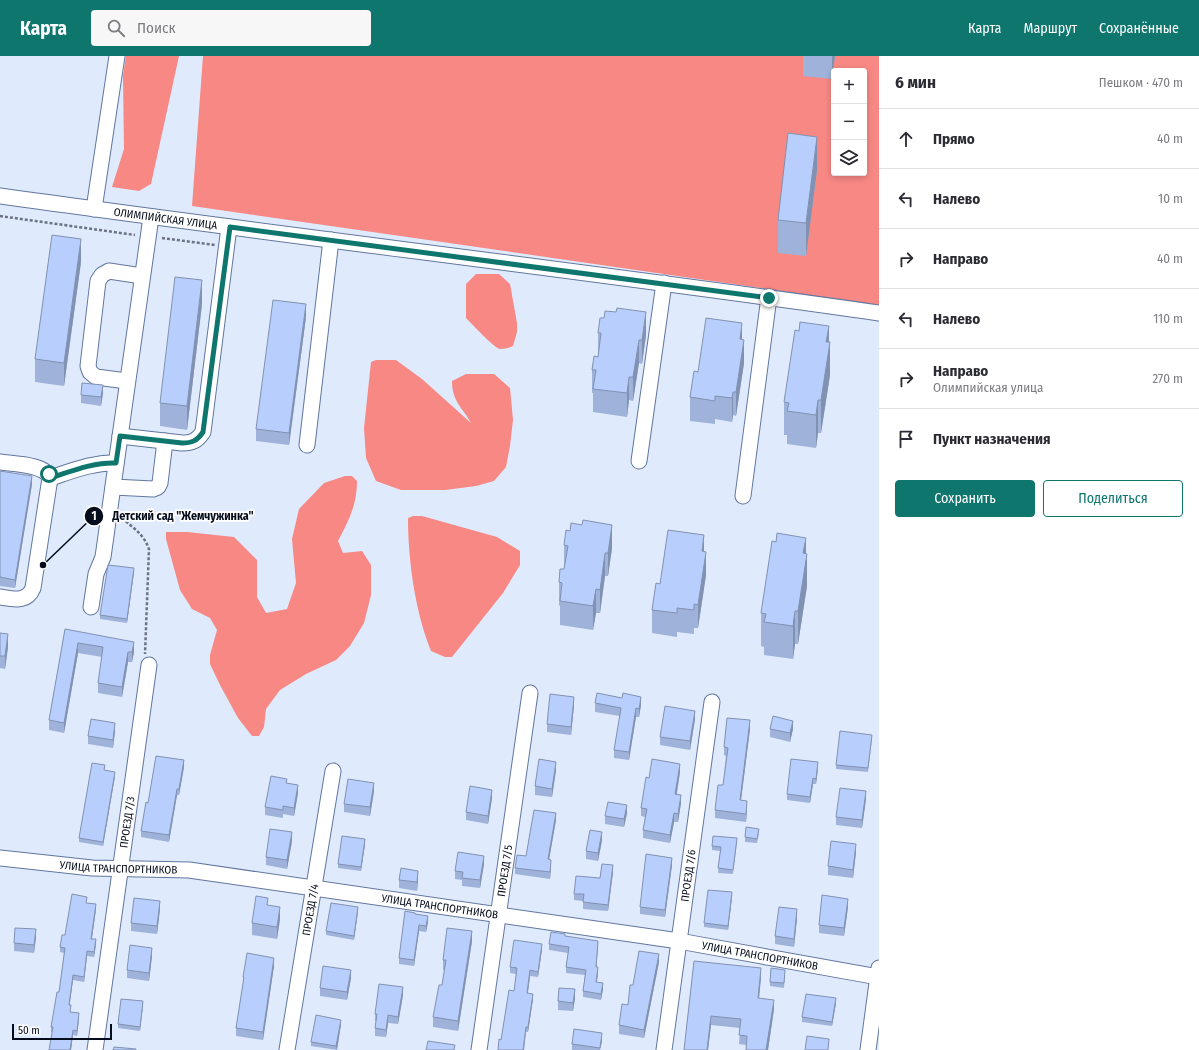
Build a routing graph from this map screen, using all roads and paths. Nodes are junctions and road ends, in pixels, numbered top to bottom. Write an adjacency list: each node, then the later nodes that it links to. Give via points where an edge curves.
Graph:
1 (117, 56): 3 (street)
2 (0, 196): 3 (street, ОЛИМПИЙСКАЯ УЛИЦА)
3 (94, 209): 5 (street, ОЛИМПИЙСКАЯ УЛИЦА)
4 (0, 216): 7 (path)
5 (151, 217): 6 (street, ОЛИМПИЙСКАЯ УЛИЦА); 7 (street)
6 (230, 227): 8 (street, ОЛИМПИЙСКАЯ УЛИЦА); 9 (street)
7 (149, 237): 9 (path); 10 (street)
8 (331, 240): 11 (street, ОЛИМПИЙСКАЯ УЛИЦА); 17 (street)
9 (227, 246): 16 (street, via 203,432 191,443)
10 (142, 276): 14 (street); 14 (street, via 109,271 98,280 88,366 96,377)
11 (664, 283): 12 (street, ОЛИМПИЙСКАЯ УЛИЦА); 18 (street)
12 (769, 298): 13 (street, ОЛИМПИЙСКАЯ УЛИЦА); 23 (street)
13 (879, 313)
14 (127, 381): 15 (street)
15 (120, 436): 16 (street); 20 (street)
16 (165, 441): 22 (street, via 158,487)
17 (307, 445)
18 (639, 461)
19 (0, 462): 21 (street, via 40,468 49,474)
20 (116, 463): 21 (street, via 105,462); 22 (street)
21 (50, 478): 25 (street, via 31,594 14,600)
22 (113, 487): 26 (street, via 103,557 96,574)
23 (743, 496)
24 (120, 514): 27 (path, via 146,540 149,549 144,652)
25 (0, 597)
26 (91, 607)
27 (149, 665): 32 (street, ПРОЕЗД 7/3)
28 (530, 692): 34 (street, ПРОЕЗД 7/5)
29 (712, 702): 35 (street, ПРОЕЗД 7/6)
30 (333, 771): 33 (street, ПРОЕЗД 7/4)
31 (0, 858): 32 (street, УЛИЦА ТРАНСПОРТНИКОВ)
32 (121, 870): 33 (street, УЛИЦА ТРАНСПОРТНИКОВ, via 189,870); 37 (street, ПРОЕЗД 7/3)
33 (314, 888): 34 (street, УЛИЦА ТРАНСПОРТНИКОВ); 38 (street, ПРОЕЗД 7/4)
34 (498, 914): 35 (street, УЛИЦА ТРАНСПОРТНИКОВ); 39 (street, ПРОЕЗД 7/5)
35 (679, 941): 36 (street, УЛИЦА ТРАНСПОРТНИКОВ); 40 (street, ПРОЕЗД 7/6)
36 (878, 973): 41 (street)
37 (95, 1050)
38 (287, 1050)
39 (479, 1050)
40 (664, 1050)
41 (868, 1050)

